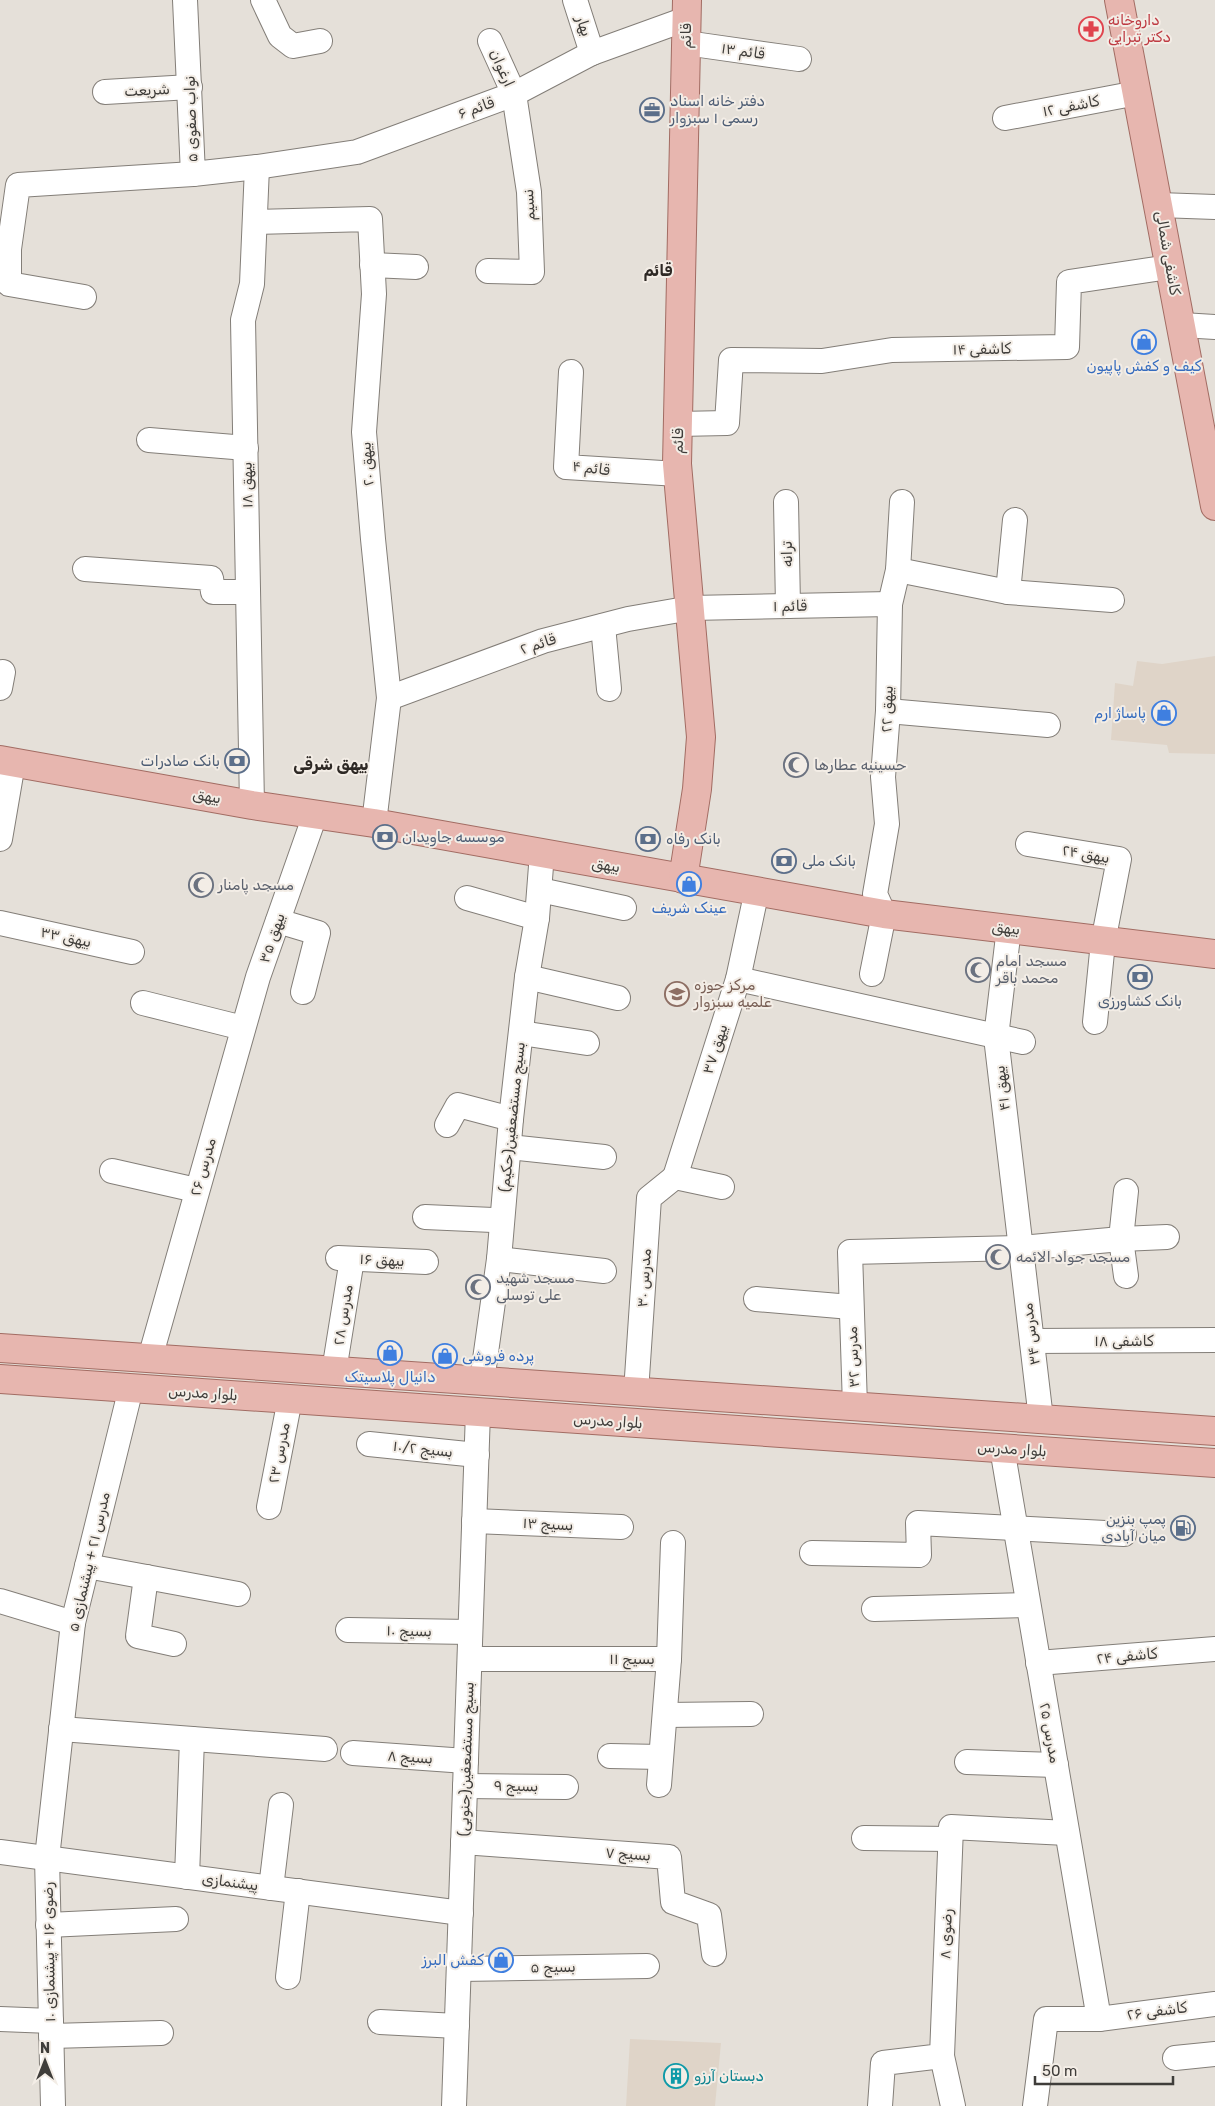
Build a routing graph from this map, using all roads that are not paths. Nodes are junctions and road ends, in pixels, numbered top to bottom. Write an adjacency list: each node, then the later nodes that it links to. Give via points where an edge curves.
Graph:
1 (185, 0): 10 (street, نواب صفوی ۵)
2 (263, 0): 6 (street, via 280,36 294,46)
3 (575, 0): 8 (street, بهار)
4 (1119, 0): 12 (main road, کاشفی شمالی)
5 (686, 21): 8 (street, قائم ۶); 9 (street, قائم ۱۳); 29 (main road, قائم)
6 (320, 41)
7 (490, 41): 13 (street, ارغوان)
8 (592, 53): 13 (street, قائم ۶)
9 (799, 59)
10 (190, 87): 11 (street, شریعت); 16 (street, نواب صفوی ۵)
11 (104, 92)
12 (1137, 93): 14 (street, کاشفی ۱۲); 17 (main road, کاشفی شمالی)
13 (514, 94): 15 (street, قائم ۶, via 358,152); 24 (street, نسیم, via 529,192 532,272)
14 (1005, 118)
15 (257, 167): 16 (street, نواب صفوی ۵); 19 (street, بیهق ۱۸)
16 (193, 174): 20 (street, via 18,185)
17 (1159, 205): 18 (street); 23 (main road, کاشفی شمالی)
18 (1215, 207)
19 (255, 222): 21 (street, بیهق ۲۰, via 370,219); 31 (street, بیهق ۱۸, via 252,284 244,320)
20 (5, 248): 25 (street, via 9,284)
21 (372, 265): 22 (street); 47 (street, بیهق ۲۰, via 374,294 364,432)
22 (416, 267)
23 (1169, 268): 26 (main road, کاشفی شمالی); 29 (street, کاشفی ۱۴, via 1069,282 1067,347 892,350 822,361 731,360 727,423)
24 (488, 270)
25 (84, 297)
26 (1182, 325): 27 (street); 35 (main road, کاشفی شمالی)
27 (1215, 327)
28 (571, 372): 32 (street, قائم ۴, via 566,467)
29 (678, 424): 32 (main road, قائم)
30 (148, 440): 31 (street)
31 (246, 448): 39 (street, بیهق ۱۸)
32 (678, 474): 44 (main road, قائم)
33 (786, 502): 43 (street, ترانه)
34 (902, 502): 38 (street, بیهق ۲۲)
35 (1215, 506)
36 (1016, 520): 40 (street)
37 (85, 569): 39 (street, via 211,578 213,592)
38 (898, 570): 40 (street); 42 (street, بیهق ۲۲)
39 (248, 592): 51 (street, بیهق ۱۸)
40 (1008, 592): 41 (street)
41 (1112, 600)
42 (890, 604): 43 (street, قائم ۱); 48 (street, بیهق ۲۲)
43 (788, 606): 44 (street, قائم ۱)
44 (691, 608): 45 (street, قائم ۲); 57 (main road, قائم, via 701,737 697,789)
45 (603, 626): 46 (street); 47 (street, قائم ۲, via 543,641)
46 (610, 690)
47 (389, 698): 53 (street, بیهق ۲۰)
48 (888, 710): 49 (street); 62 (street, بیهق ۲۲, via 884,777 887,824 875,894)
49 (1048, 726)
50 (6, 762): 51 (main road, بیهق); 54 (street)
51 (252, 805): 52 (main road, بیهق)
52 (315, 814): 53 (main road, بیهق); 64 (street, بیهق ۳۵)
53 (374, 823): 56 (main road, بیهق)
54 (0, 839)
55 (1028, 844): 67 (street, بیهق ۲۴, via 1119,859)
56 (542, 853): 57 (main road, بیهق); 58 (street, بسیج مستضعفین(حکیم))
57 (683, 879): 59 (main road, بیهق)
58 (540, 890): 61 (street); 63 (street, بسیج مستضعفین(حکیم))
59 (757, 890): 62 (main road, بیهق); 73 (street, بیهق ۳۷)
60 (467, 898): 63 (street)
61 (624, 908)
62 (884, 914): 66 (main road, بیهق); 70 (street)
63 (537, 918): 72 (street, بسیج مستضعفین(حکیم))
64 (278, 921): 71 (street, بیهق ۳۵); 74 (street, via 318,933)
65 (0, 923): 68 (street, بیهق ۳۳)
66 (1009, 928): 67 (main road, بیهق); 80 (street, بیهق ۴۱)
67 (1103, 942): 69 (main road, بیهق); 77 (street)
68 (132, 952)
69 (1215, 954)
70 (872, 974)
71 (258, 977): 78 (street, مدرس ۲۶)
72 (527, 977): 75 (street); 79 (street, بسیج مستضعفین(حکیم))
73 (738, 979): 80 (street); 88 (street, بیهق ۳۷)
74 (303, 992)
75 (618, 998)
76 (143, 1003): 78 (street)
77 (1095, 1022)
78 (244, 1028): 90 (street, مدرس ۲۶)
79 (521, 1033): 82 (street); 83 (street, بسیج مستضعفین(حکیم))
80 (996, 1037): 81 (street); 96 (street, بیهق ۴۱)
81 (1023, 1042)
82 (588, 1043)
83 (511, 1119): 84 (street, via 458,1105); 85 (street, بسیج مستضعفین(حکیم))
84 (447, 1125)
85 (509, 1147): 86 (street); 93 (street, بسیج مستضعفین(حکیم))
86 (604, 1157)
87 (112, 1171): 90 (street)
88 (675, 1177): 89 (street); 113 (street, مدرس ۳۰, via 649,1198)
89 (722, 1187)
90 (196, 1190): 107 (street, مدرس ۲۶)
91 (1126, 1191): 95 (street)
92 (424, 1217): 93 (street, via 492,1220)
93 (501, 1224): 98 (street, بسیج مستضعفین(حکیم))
94 (1167, 1237): 95 (street)
95 (1121, 1239): 96 (street); 101 (street)
96 (1021, 1248): 103 (street, مدرس ۳۲, via 850,1252); 105 (street, مدرس ۳۴)
97 (345, 1258): 99 (street, بیهق ۱۶); 109 (street, مدرس ۲۸)
98 (499, 1258): 100 (street); 111 (street, بسیج مستضعفین(حکیم))
99 (426, 1262)
100 (604, 1271)
101 (1126, 1276)
102 (756, 1299): 103 (street)
103 (851, 1307): 116 (street, مدرس ۳۲)
104 (1215, 1340): 105 (street, کاشفی ۱۸)
105 (1032, 1341): 118 (street, مدرس ۳۴)
106 (0, 1348): 107 (main road, بلوار مدرس)
107 (150, 1358): 108 (main road, بلوار مدرس)
108 (267, 1366): 109 (main road, بلوار مدرس); 115 (main road)
109 (334, 1371): 111 (main road, بلوار مدرس)
110 (0, 1379): 112 (main road, بلوار مدرس)
111 (482, 1381): 113 (main road, بلوار مدرس)
112 (131, 1388): 115 (main road, بلوار مدرس); 132 (street, مدرس ۲۱ + پیشنمازی ۵)
113 (636, 1392): 114 (main road, بلوار مدرس)
114 (708, 1396): 116 (main road, بلوار مدرس); 119 (main road)
115 (278, 1398): 117 (main road, بلوار مدرس); 125 (street, مدرس ۲۳)
116 (855, 1406): 118 (main road, بلوار مدرس)
117 (478, 1412): 119 (main road, بلوار مدرس); 123 (street, بسیج مستضعفین(جنوبی))
118 (1041, 1419): 120 (main road, بلوار مدرس)
119 (707, 1428): 122 (main road, بلوار مدرس)
120 (1215, 1431)
121 (369, 1444): 123 (street, بسیج ۱۰/۲)
122 (1002, 1448): 124 (main road, بلوار مدرس); 128 (street, مدرس ۲۵)
123 (477, 1455): 126 (street, بسیج مستضعفین(جنوبی))
124 (1215, 1463)
125 (269, 1507)
126 (474, 1521): 127 (street, بسیج ۱۳); 140 (street, بسیج مستضعفین(جنوبی))
127 (621, 1527)
128 (1015, 1528): 129 (street); 131 (street, via 918,1523 919,1555); 136 (street, مدرس ۲۵)
129 (1124, 1534)
130 (673, 1543): 144 (street)
131 (812, 1553)
132 (88, 1566): 133 (street); 138 (street, مدرس ۲۱ + پیشنمازی ۵)
133 (146, 1577): 134 (street); 141 (street, via 138,1636)
134 (238, 1594)
135 (0, 1601): 138 (street)
136 (1028, 1605): 137 (street); 145 (street, مدرس ۲۵)
137 (874, 1609)
138 (73, 1622): 148 (street, مدرس ۲۱ + پیشنمازی ۵)
139 (348, 1630): 140 (street, بسیج ۱۰)
140 (470, 1632): 143 (street, بسیج مستضعفین(جنوبی))
141 (174, 1644)
142 (1215, 1649): 145 (street, کاشفی ۲۴)
143 (470, 1659): 144 (street, بسیج ۱۱); 154 (street, بسیج مستضعفین(جنوبی))
144 (669, 1659): 147 (street, بسیج ۱۱)
145 (1038, 1663): 156 (street, مدرس ۲۵)
146 (751, 1714): 147 (street)
147 (665, 1715): 153 (street, بسیج ۱۱)
148 (61, 1729): 149 (street); 166 (street, مدرس ۲۱ + پیشنمازی ۵)
149 (192, 1739): 150 (street); 167 (street)
150 (325, 1749)
151 (353, 1753): 154 (street, بسیج ۸)
152 (610, 1756): 153 (street)
153 (661, 1757): 157 (street, بسیج ۱۱)
154 (466, 1761): 158 (street, بسیج مستضعفین(جنوبی))
155 (967, 1762): 156 (street)
156 (1056, 1765): 161 (street, مدرس ۲۵)
157 (659, 1784)
158 (465, 1786): 159 (street, بسیج ۹); 164 (street, بسیج مستضعفین(جنوبی))
159 (566, 1787)
160 (281, 1805): 168 (street)
161 (1067, 1833): 163 (street, via 951,1827); 179 (street, مدرس ۲۵)
162 (864, 1838): 163 (street)
163 (950, 1839): 185 (street, رضوی ۸)
164 (463, 1842): 170 (street, بسیج مستضعفین(جنوبی)); 173 (street, بسیج ۷, via 669,1857 673,1902 709,1915)
165 (0, 1852): 166 (street, پیشنمازی)
166 (47, 1858): 167 (street, پیشنمازی); 172 (street, رضوی ۱۶ + پیشنمازی ۱۰)
167 (187, 1877): 168 (street, پیشنمازی)
168 (271, 1888): 169 (street, پیشنمازی)
169 (298, 1891): 170 (street, پیشنمازی); 176 (street)
170 (461, 1913): 175 (street, بسیج مستضعفین(جنوبی))
171 (176, 1919): 172 (street)
172 (48, 1925): 182 (street, رضوی ۱۶ + پیشنمازی ۱۰)
173 (714, 1954)
174 (647, 1966): 175 (street, بسیج ۵)
175 (459, 1969): 181 (street, بسیج مستضعفین(جنوبی))
176 (288, 1977)
177 (1215, 2004): 179 (street, کاشفی ۲۶)
178 (0, 2019): 182 (street)
179 (1099, 2019): 191 (street, کاشفی ۲۶, via 1046,2020)
180 (380, 2022): 181 (street)
181 (457, 2026): 188 (street, بسیج مستضعفین(جنوبی))
182 (51, 2028): 183 (street); 187 (street, رضوی ۱۶ + پیشنمازی ۱۰)
183 (161, 2033)
184 (1215, 2054): 186 (street)
185 (942, 2056): 189 (street, via 883,2063); 190 (street, رضوی ۸)
186 (1175, 2058)
187 (53, 2106)
188 (454, 2106)
189 (880, 2106)
190 (953, 2106)
191 (1035, 2106)

